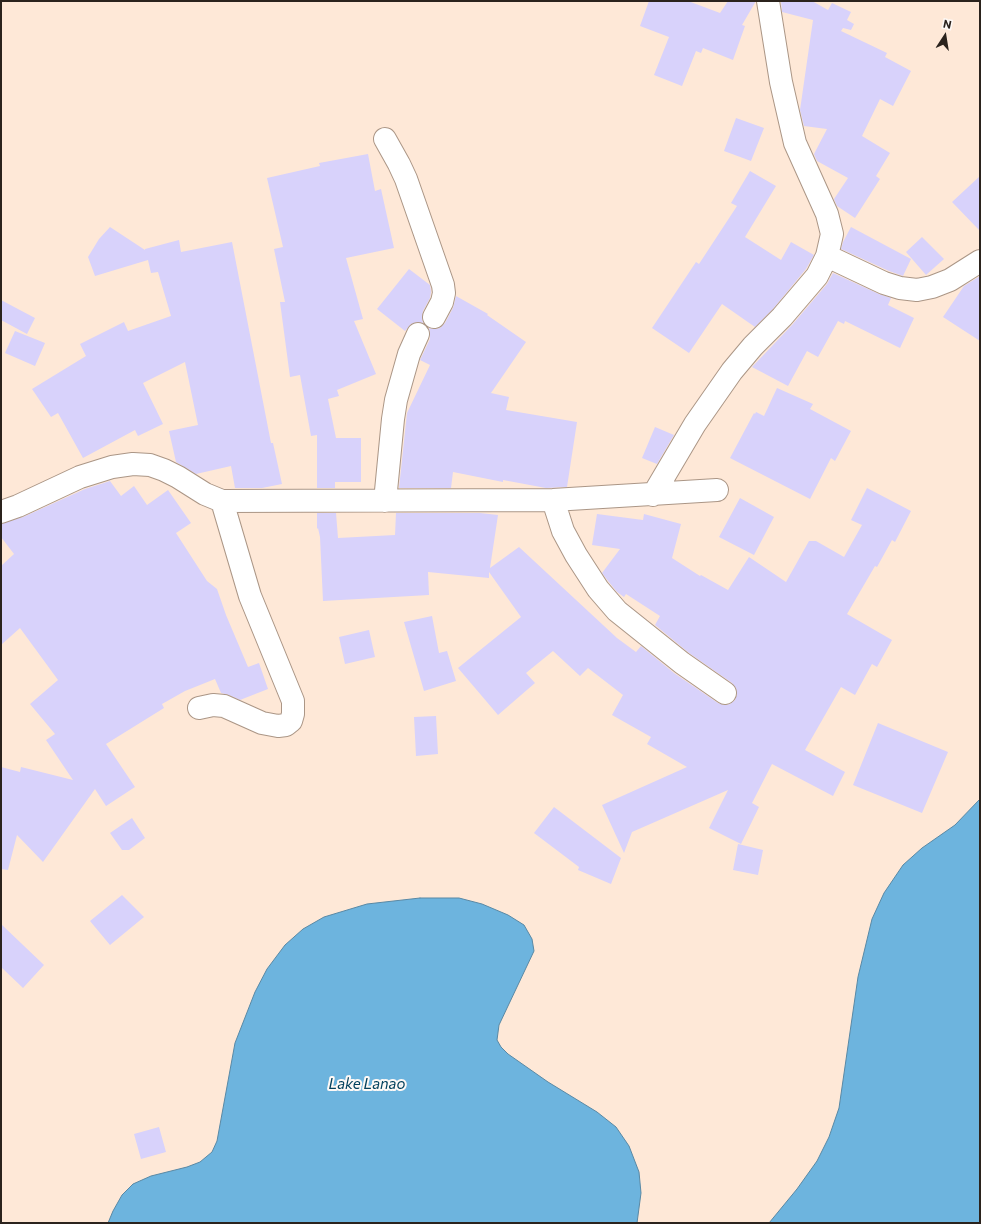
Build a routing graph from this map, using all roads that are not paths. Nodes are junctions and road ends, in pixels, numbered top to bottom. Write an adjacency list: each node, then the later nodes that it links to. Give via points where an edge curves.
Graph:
1 (768, 1): 3 (street, via 781,82 795,143 827,214 832,234)
2 (385, 139): 5 (street, via 406,179 443,285 442,302)
3 (827, 256): 4 (street, via 884,283 917,290 944,282); 8 (street, via 817,276 732,371 695,424)
4 (980, 261)
5 (434, 317)
6 (418, 334): 10 (street, via 409,354 395,406)
7 (717, 490): 8 (street)
8 (653, 495): 9 (street)
9 (553, 500): 10 (street); 13 (street, via 563,531 576,556 598,589 617,611 676,658)
10 (385, 501): 11 (street)
11 (222, 502): 12 (street, via 164,470 150,465 133,464 112,467 80,477); 14 (street, via 250,596 293,701 293,714 291,721 278,726 262,723 224,706)
12 (1, 512)
13 (725, 692)
14 (199, 708)

